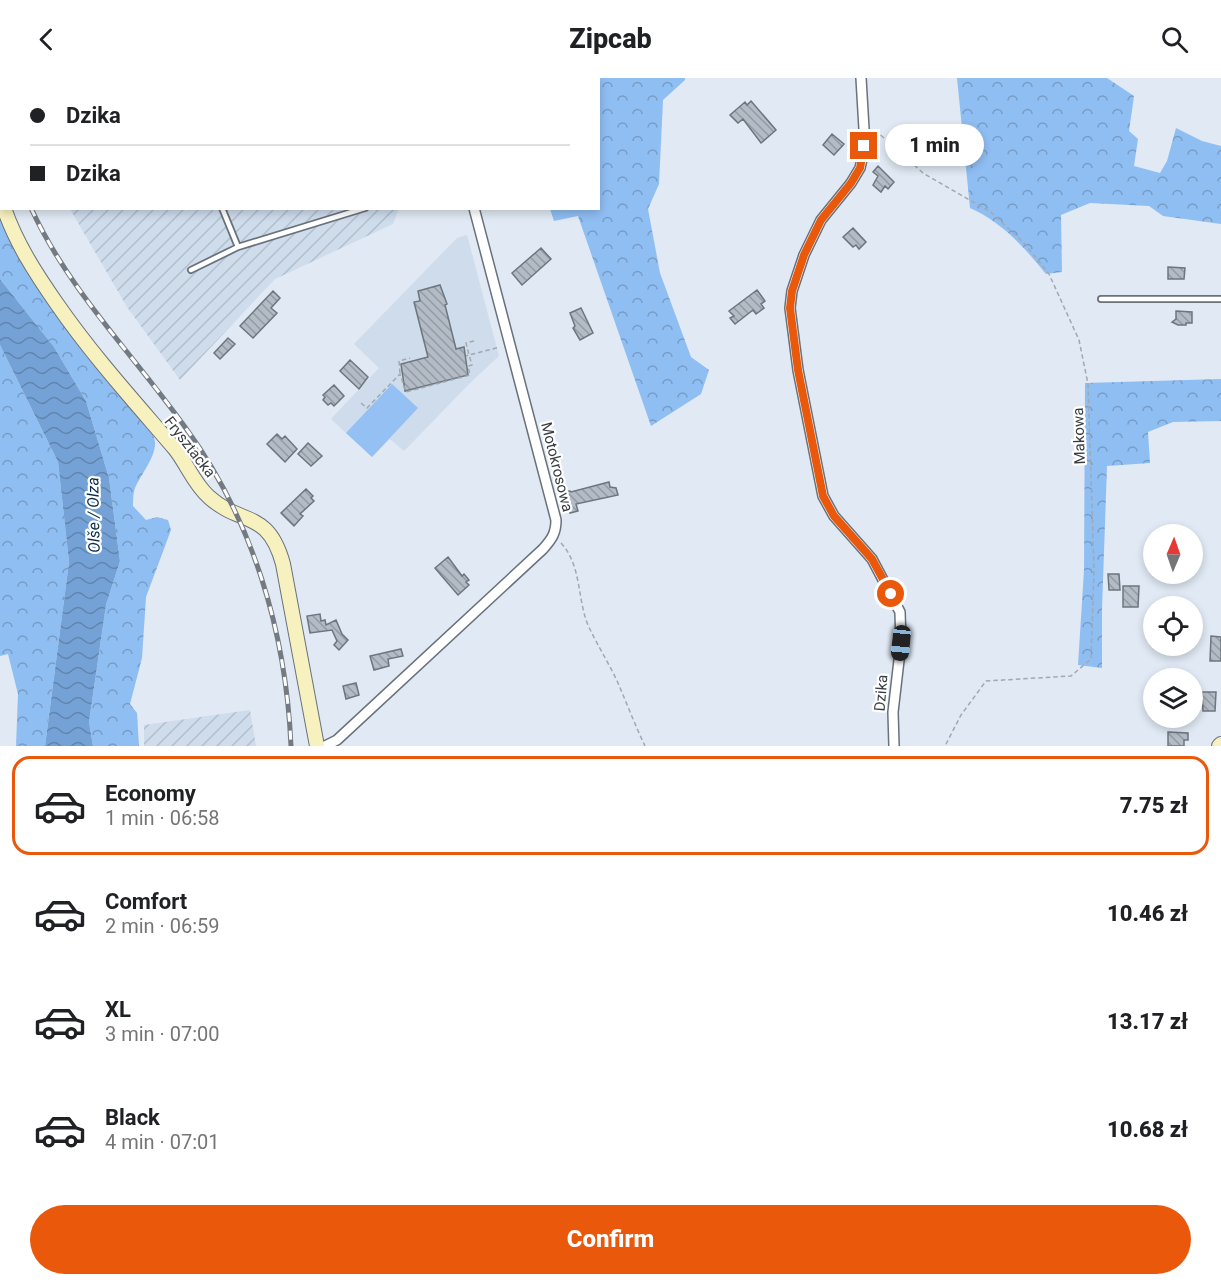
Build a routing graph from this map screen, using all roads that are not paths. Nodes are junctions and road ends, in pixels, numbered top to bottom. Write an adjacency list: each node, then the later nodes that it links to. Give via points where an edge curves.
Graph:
1 (861, 78): 12 (street, Dzika, via 864,146 860,168 821,220 804,255 790,308 823,496 834,516 872,559 900,612)
2 (5, 210): 10 (street, Frysztacka, via 30,266 72,326 177,451 200,487 214,501 257,523 279,549)
3 (223, 210): 6 (lane)
4 (358, 210): 6 (lane)
5 (475, 210): 11 (street, Motokrosowa, via 556,530 553,538 337,741)
6 (238, 247): 7 (lane)
7 (191, 270)
8 (1101, 298): 9 (lane)
9 (1221, 299)
10 (317, 746)
11 (325, 746)
12 (894, 746)

